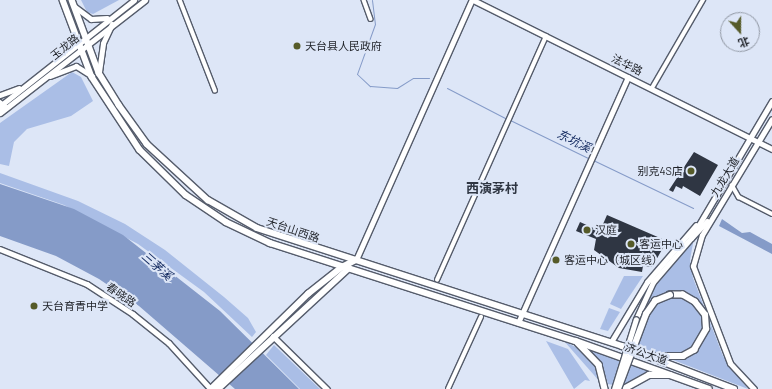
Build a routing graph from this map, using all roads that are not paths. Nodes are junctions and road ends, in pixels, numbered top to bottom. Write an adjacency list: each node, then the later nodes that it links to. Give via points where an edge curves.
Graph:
1 (63, 0): 15 (main road, 天台山西路)
2 (72, 0): 9 (main road, 天台山西路)
3 (134, 0): 10 (main road, 玉龙路)
4 (145, 0): 12 (main road, 玉龙路)
5 (180, 0): 24 (street)
6 (364, 0): 11 (street)
7 (473, 0): 14 (main road, 法华路); 41 (street)
8 (703, 0): 23 (street)
9 (74, 6): 10 (main road, via 91,19); 13 (main road, 天台山西路)
10 (108, 18): 13 (main road, 玉龙路)
11 (371, 19)
12 (113, 22): 16 (main road, 玉龙路); 18 (main road, via 103,43)
13 (85, 35): 15 (main road, 玉龙路); 16 (main road, 天台山西路)
14 (546, 36): 20 (main road, 法华路); 43 (street)
15 (79, 40): 17 (main road, 天台山西路); 22 (main road, 玉龙路)
16 (86, 43): 17 (main road, 玉龙路); 18 (main road, 天台山西路)
17 (80, 48): 19 (main road, 天台山西路); 21 (main road, 玉龙路)
18 (99, 73): 34 (main road, 天台山西路, via 147,144)
19 (92, 77): 21 (main road, via 84,69 69,66); 35 (main road, 天台山西路, via 151,163)
20 (628, 77): 23 (main road, 法华路); 44 (street)
21 (37, 83): 27 (main road, 玉龙路)
22 (24, 86): 25 (main road); 27 (main road, 玉龙路)
23 (652, 88): 29 (main road, 法华路)
24 (215, 90)
25 (0, 95)
26 (772, 100): 29 (main road, 九龙大道)
27 (2, 108)
28 (772, 119): 30 (main road, 九龙大道)
29 (749, 138): 30 (main road, 法华路); 32 (main road, 九龙大道)
30 (758, 142): 31 (main road, 法华路); 33 (main road, 九龙大道)
31 (772, 150)
32 (729, 172): 38 (main road); 49 (main road, via 696,226 647,282)
33 (731, 184): 36 (street, via 739,197); 38 (main road); 64 (main road, 九龙大道, via 697,246 694,272 730,363)
34 (208, 200): 35 (main road); 37 (main road, 天台山西路)
35 (203, 207): 39 (main road, 天台山西路)
36 (772, 214)
37 (278, 235): 39 (main road); 41 (main road, 天台山西路)
38 (691, 238): 59 (main road, bridge, via 653,282 636,319)
39 (274, 244): 42 (main road, 天台山西路)
40 (0, 249): 55 (street, 春晓路, via 87,284 133,314 169,343)
41 (356, 260): 42 (main road); 44 (main road, 天台山西路)
42 (345, 268): 46 (main road, 天台山西路); 47 (main road); 50 (main road)
43 (437, 280)
44 (523, 312): 46 (street); 49 (main road, 天台山西路)
45 (481, 317): 58 (street)
46 (518, 323): 48 (main road, 天台山西路)
47 (273, 336): 50 (main road); 57 (street)
48 (576, 341): 52 (main road, 济公大道); 54 (main road, via 599,365)
49 (611, 342): 51 (main road, 济公大道)
50 (261, 343): 53 (main road)
51 (645, 354): 60 (main road, bridge, via 683,356 704,338 705,315 701,308 683,295 670,295 656,301 646,314); 63 (main road, 济公大道)
52 (681, 376): 61 (main road, via 649,375); 62 (main road, 济公大道)
53 (221, 382): 55 (main road); 56 (main road)
54 (605, 387)
55 (211, 389)
56 (218, 389)
57 (327, 389)
58 (448, 389)
59 (614, 389)
60 (618, 389)
61 (624, 389)
62 (709, 389)
63 (733, 389)
64 (754, 389)

